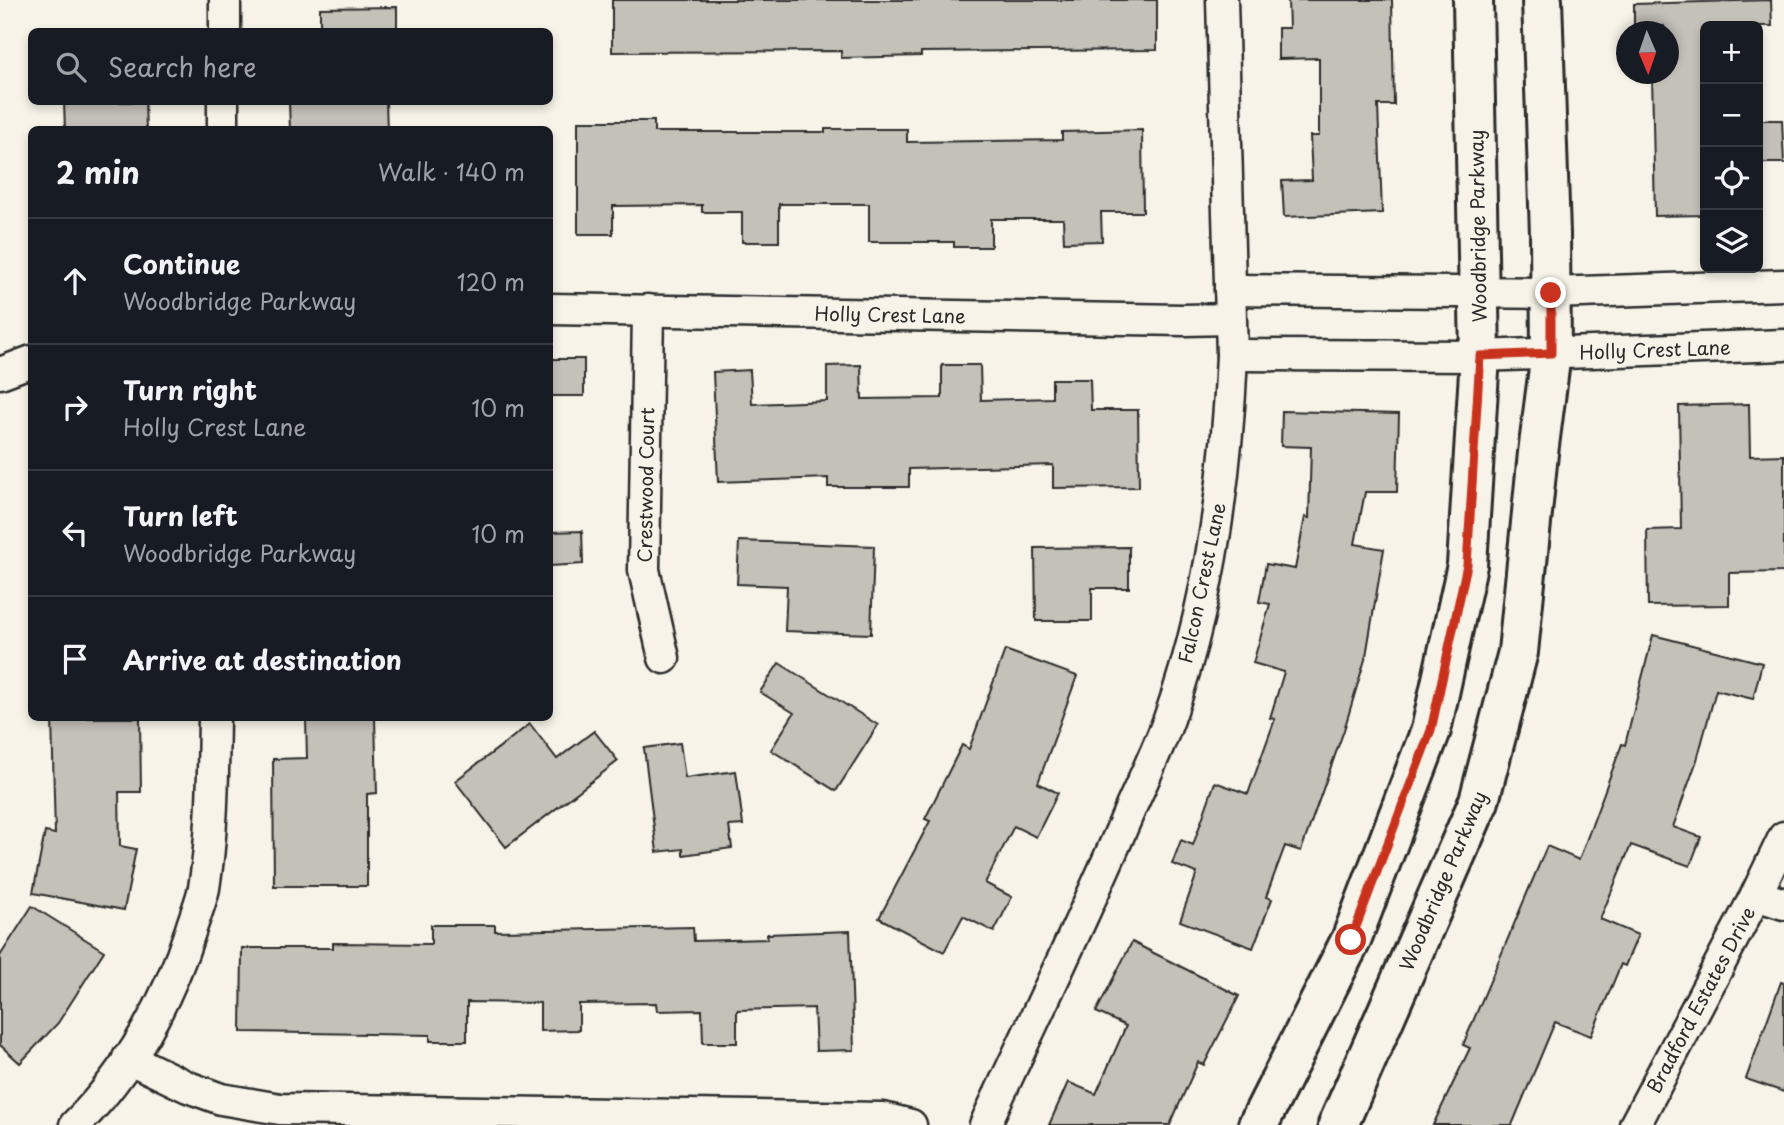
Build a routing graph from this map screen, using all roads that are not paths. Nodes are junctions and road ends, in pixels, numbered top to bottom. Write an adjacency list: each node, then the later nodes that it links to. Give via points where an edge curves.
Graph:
1 (226, 0): 5 (street)
2 (1222, 0): 11 (street, Falcon Crest Lane)
3 (1473, 0): 9 (main road, Woodbridge Parkway)
4 (1542, 0): 10 (main road, Woodbridge Parkway)
5 (225, 28)
6 (223, 105): 7 (street)
7 (223, 126)
8 (1784, 285): 10 (street, Holly Crest Lane)
9 (1479, 291): 10 (street, Holly Crest Lane); 11 (street, Holly Crest Lane); 17 (main road, Woodbridge Parkway)
10 (1551, 293): 15 (main road, Woodbridge Parkway)
11 (1230, 305): 13 (street, Holly Crest Lane, via 1170,320); 16 (street, Falcon Crest Lane)
12 (553, 309): 13 (street, Holly Crest Lane)
13 (648, 310): 20 (street, Crestwood Court, via 644,570)
14 (1784, 345): 15 (street, Holly Crest Lane)
15 (1551, 353): 17 (street, Holly Crest Lane); 29 (main road, Woodbridge Parkway, via 1518,653 1479,801)
16 (1232, 355): 17 (street, Holly Crest Lane); 27 (street, Falcon Crest Lane, via 1216,531 1189,653 1168,719 1111,855)
17 (1480, 356): 28 (main road, Woodbridge Parkway, via 1467,565 1431,730 1351,940)
18 (28, 362): 19 (street)
19 (0, 373)
20 (664, 658)
21 (214, 721): 24 (street, via 212,815 203,891 160,1007)
22 (1784, 837): 23 (street, Bradford Estates Drive)
23 (1770, 900): 30 (street, Bradford Estates Drive)
24 (128, 1058): 25 (street); 26 (street, via 221,1099 279,1110 883,1118)
25 (75, 1125)
26 (911, 1125)
27 (985, 1125)
28 (1258, 1125)
29 (1338, 1125)
30 (1635, 1125)

